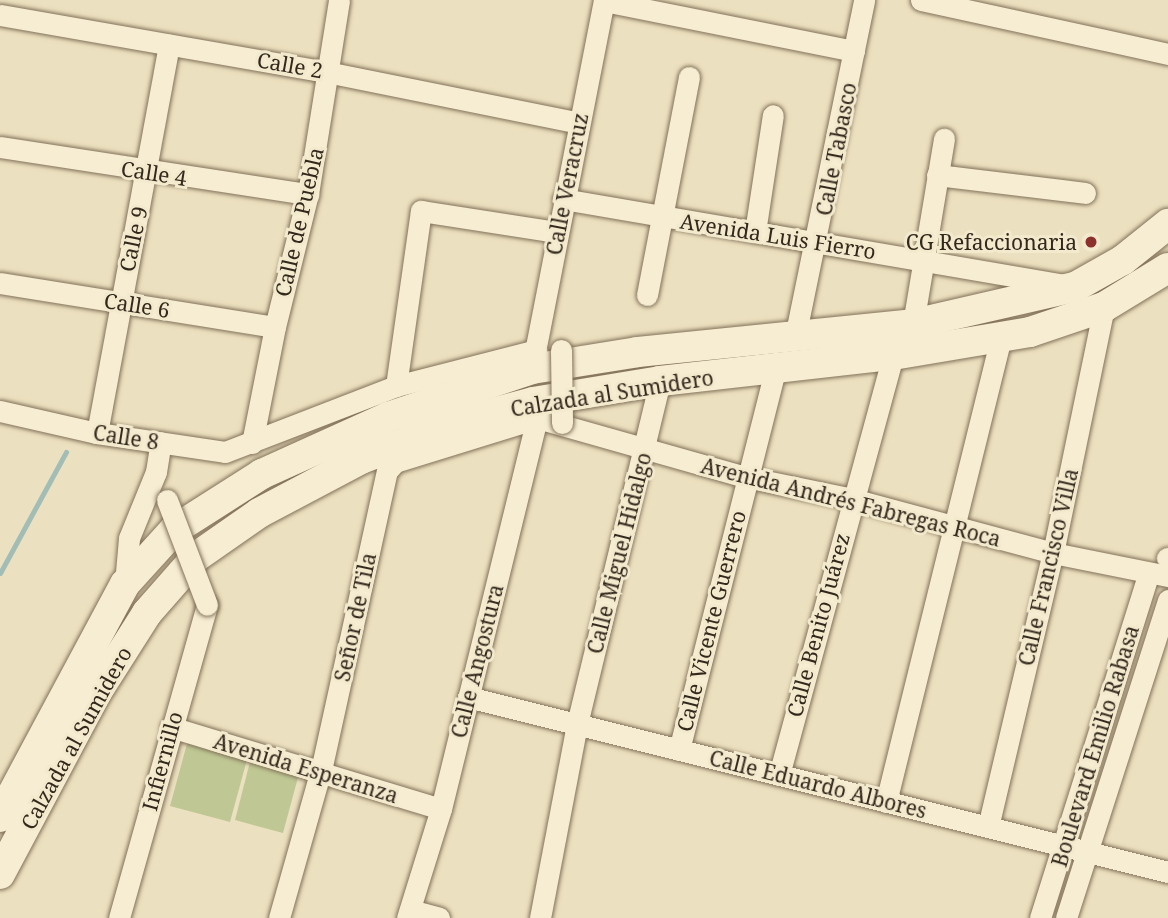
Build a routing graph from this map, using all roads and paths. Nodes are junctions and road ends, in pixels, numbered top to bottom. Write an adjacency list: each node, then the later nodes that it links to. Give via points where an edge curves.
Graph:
1 (339, 0): 9 (street, Calle de Puebla)
2 (864, 0): 7 (street, Calle Tabasco)
3 (921, 0): 8 (street)
4 (604, 1): 7 (street); 12 (street, Calle Veracruz)
5 (0, 15): 6 (street, Calle 2)
6 (169, 45): 9 (street, Calle 2); 15 (street, Calle 9)
7 (854, 51): 24 (street, Calle Tabasco)
8 (1168, 54)
9 (327, 72): 12 (street, Calle 2); 18 (street, Calle de Puebla)
10 (689, 77): 20 (street)
11 (773, 115): 23 (street)
12 (579, 123): 19 (street, Calle Veracruz)
13 (944, 139): 16 (street)
14 (0, 147): 15 (street, Calle 4)
15 (146, 172): 18 (street, Calle 4); 30 (street, Calle 9)
16 (937, 175): 17 (street); 25 (street)
17 (1084, 193)
18 (308, 194): 33 (street, Calle de Puebla)
19 (563, 199): 20 (street, Avenida Luis Fierro); 22 (street, Calle Veracruz)
20 (664, 218): 23 (street, Avenida Luis Fierro); 29 (street)
21 (1168, 224): 28 (main road, Calzada al Sumidero, via 1123,260)
22 (556, 232): 36 (street, Calle Veracruz); 40 (street, via 421,211)
23 (755, 232): 24 (street, Avenida Luis Fierro)
24 (817, 241): 25 (street, Avenida Luis Fierro); 35 (street, Calle Tabasco)
25 (923, 258): 28 (street, Avenida Luis Fierro); 32 (street)
26 (1168, 268): 31 (main road, Calzada al Sumidero)
27 (0, 283): 30 (street, Calle 6)
28 (1076, 287): 32 (main road, Calzada al Sumidero)
29 (647, 295)
30 (120, 303): 33 (street, Calle 6); 44 (street, Calle 9)
31 (1104, 307): 34 (main road, Calzada al Sumidero, via 1059,324); 52 (street, Calle Francisco Villa)
32 (913, 324): 35 (main road, Calzada al Sumidero)
33 (275, 327): 46 (street, Calle de Puebla)
34 (1001, 336): 37 (main road, Calzada al Sumidero); 51 (street)
35 (794, 337): 36 (main road, Calzada al Sumidero, via 638,352)
36 (535, 352): 40 (street, Calle 8); 43 (street, bridge, via 561,350); 55 (main road, Calzada al Sumidero, via 262,474 174,530)
37 (893, 355): 38 (main road, Calzada al Sumidero); 50 (street, Calle Benito Juárez)
38 (775, 371): 39 (main road, Calzada al Sumidero); 49 (street, Calle Vicente Guerrero)
39 (660, 381): 41 (main road, Calzada al Sumidero); 47 (street, Calle Miguel Hidalgo)
40 (396, 386): 46 (street, Calle 8)
41 (535, 410): 43 (street, Avenida Andrés Fabregas Roca); 57 (street, Calle Angostura); 61 (street, Señor de Tila, via 395,462 387,471); 70 (main road, Calzada al Sumidero, via 459,422 361,458 258,513 197,557 147,613 95,695)
42 (0, 411): 44 (street, Calle 8)
43 (562, 423): 47 (street, Avenida Andrés Fabregas Roca)
44 (97, 433): 45 (street, Calle 8)
45 (161, 442): 46 (street, Calle 8, via 225,452); 48 (street)
46 (253, 443)
47 (645, 449): 49 (street, Avenida Andrés Fabregas Roca); 58 (street, Calle Miguel Hidalgo)
48 (156, 472): 55 (street, via 129,538); 59 (street, Infiernillo, bridge, via 206,605)
49 (746, 477): 50 (street, Avenida Andrés Fabregas Roca); 60 (street, Calle Vicente Guerrero)
50 (852, 499): 51 (street, Avenida Andrés Fabregas Roca); 62 (street, Calle Benito Juárez)
51 (952, 525): 52 (street, Avenida Andrés Fabregas Roca); 63 (street)
52 (1053, 553): 54 (street, Avenida Andrés Fabregas Roca); 66 (street, Calle Francisco Villa)
53 (1168, 558): 54 (street)
54 (1158, 575): 67 (street, Boulevard Emilio Rabasa)
55 (125, 584): 65 (main road, Calzada al Sumidero)
56 (1168, 600): 68 (street, Boulevard Emilio Rabasa)
57 (468, 698): 58 (street, Calle Eduardo Albores); 64 (street, Calle Angostura)
58 (577, 724): 60 (street, Calle Eduardo Albores); 75 (street, Calle Miguel Hidalgo)
59 (171, 727): 61 (street, Avenida Esperanza); 72 (street, Infiernillo)
60 (679, 750): 62 (street, Calle Eduardo Albores)
61 (320, 771): 64 (street, Avenida Esperanza); 73 (street, Señor de Tila)
62 (779, 775): 63 (street, Calle Eduardo Albores)
63 (886, 802): 66 (street, Calle Eduardo Albores)
64 (441, 809): 71 (street, Calle Angostura)
65 (0, 817)
66 (988, 827): 67 (street, Calle Eduardo Albores)
67 (1063, 846): 68 (street, Calle Eduardo Albores); 76 (street, Boulevard Emilio Rabasa)
68 (1086, 852): 69 (street, Calle Eduardo Albores); 77 (street, Boulevard Emilio Rabasa)
69 (1168, 872)
70 (0, 874)
71 (408, 914): 74 (street)
72 (119, 918)
73 (279, 918)
74 (439, 918)
75 (540, 918)
76 (1041, 918)
77 (1066, 918)

